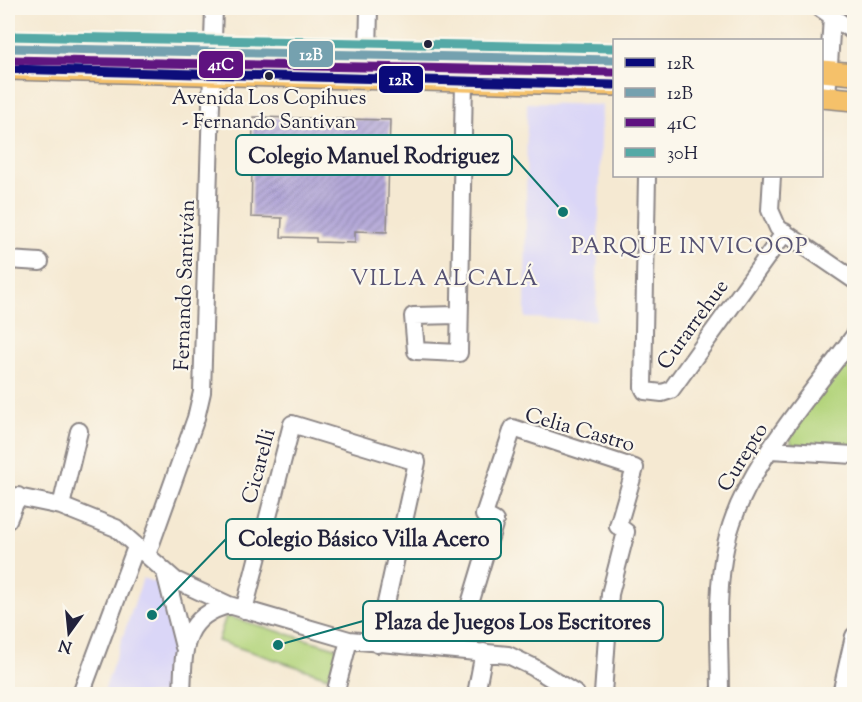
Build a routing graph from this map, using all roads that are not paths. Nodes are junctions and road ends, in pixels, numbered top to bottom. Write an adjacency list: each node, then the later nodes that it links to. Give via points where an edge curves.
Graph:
1 (214, 8): 8 (street, Fernando Santiván)
2 (369, 8): 6 (street)
3 (826, 12): 4 (street); 10 (street)
4 (855, 32)
5 (8, 48): 8 (main road)
6 (368, 55): 7 (main road); 8 (main road)
7 (613, 60)
8 (212, 63): 9 (main road); 12 (main road); 30 (street, Fernando Santiván, via 202,392 196,418)
9 (8, 69)
10 (825, 71): 11 (main road); 14 (street)
11 (855, 74)
12 (464, 80): 13 (main road); 22 (street)
13 (613, 85)
14 (824, 97): 15 (main road)
15 (855, 100)
16 (647, 177): 18 (street, Curarrehue, via 645,391 672,390)
17 (772, 177): 18 (street, via 771,216)
18 (785, 232): 21 (street)
19 (8, 260): 20 (street)
20 (40, 262)
21 (855, 280)
22 (458, 315)
23 (855, 336): 25 (street, Curepto)
24 (79, 431): 28 (street)
25 (771, 450): 26 (street); 45 (street, Curepto, via 741,498 726,543 721,580)
26 (855, 455)
27 (13, 495): 28 (street); 29 (street)
28 (61, 506): 30 (street, via 116,528)
29 (8, 519)
30 (141, 551): 31 (street); 39 (street, Fernando Santiván)
31 (165, 572): 32 (street, via 188,588); 36 (street)
32 (236, 608): 34 (street); 35 (street, Cicarelli, via 292,424 417,462); 36 (street, via 218,608 200,620)
33 (855, 636): 46 (street)
34 (349, 640): 35 (street); 41 (street)
35 (377, 644): 37 (street)
36 (184, 648): 40 (street)
37 (456, 650): 38 (street); 44 (street, Celia Castro, via 495,521 484,515 513,429 635,468 618,526 626,532 610,594)
38 (484, 652): 42 (street); 43 (street, via 521,660)
39 (81, 694)
40 (183, 694)
41 (335, 694)
42 (476, 694)
43 (576, 694)
44 (603, 694)
45 (720, 694)
46 (841, 694)

